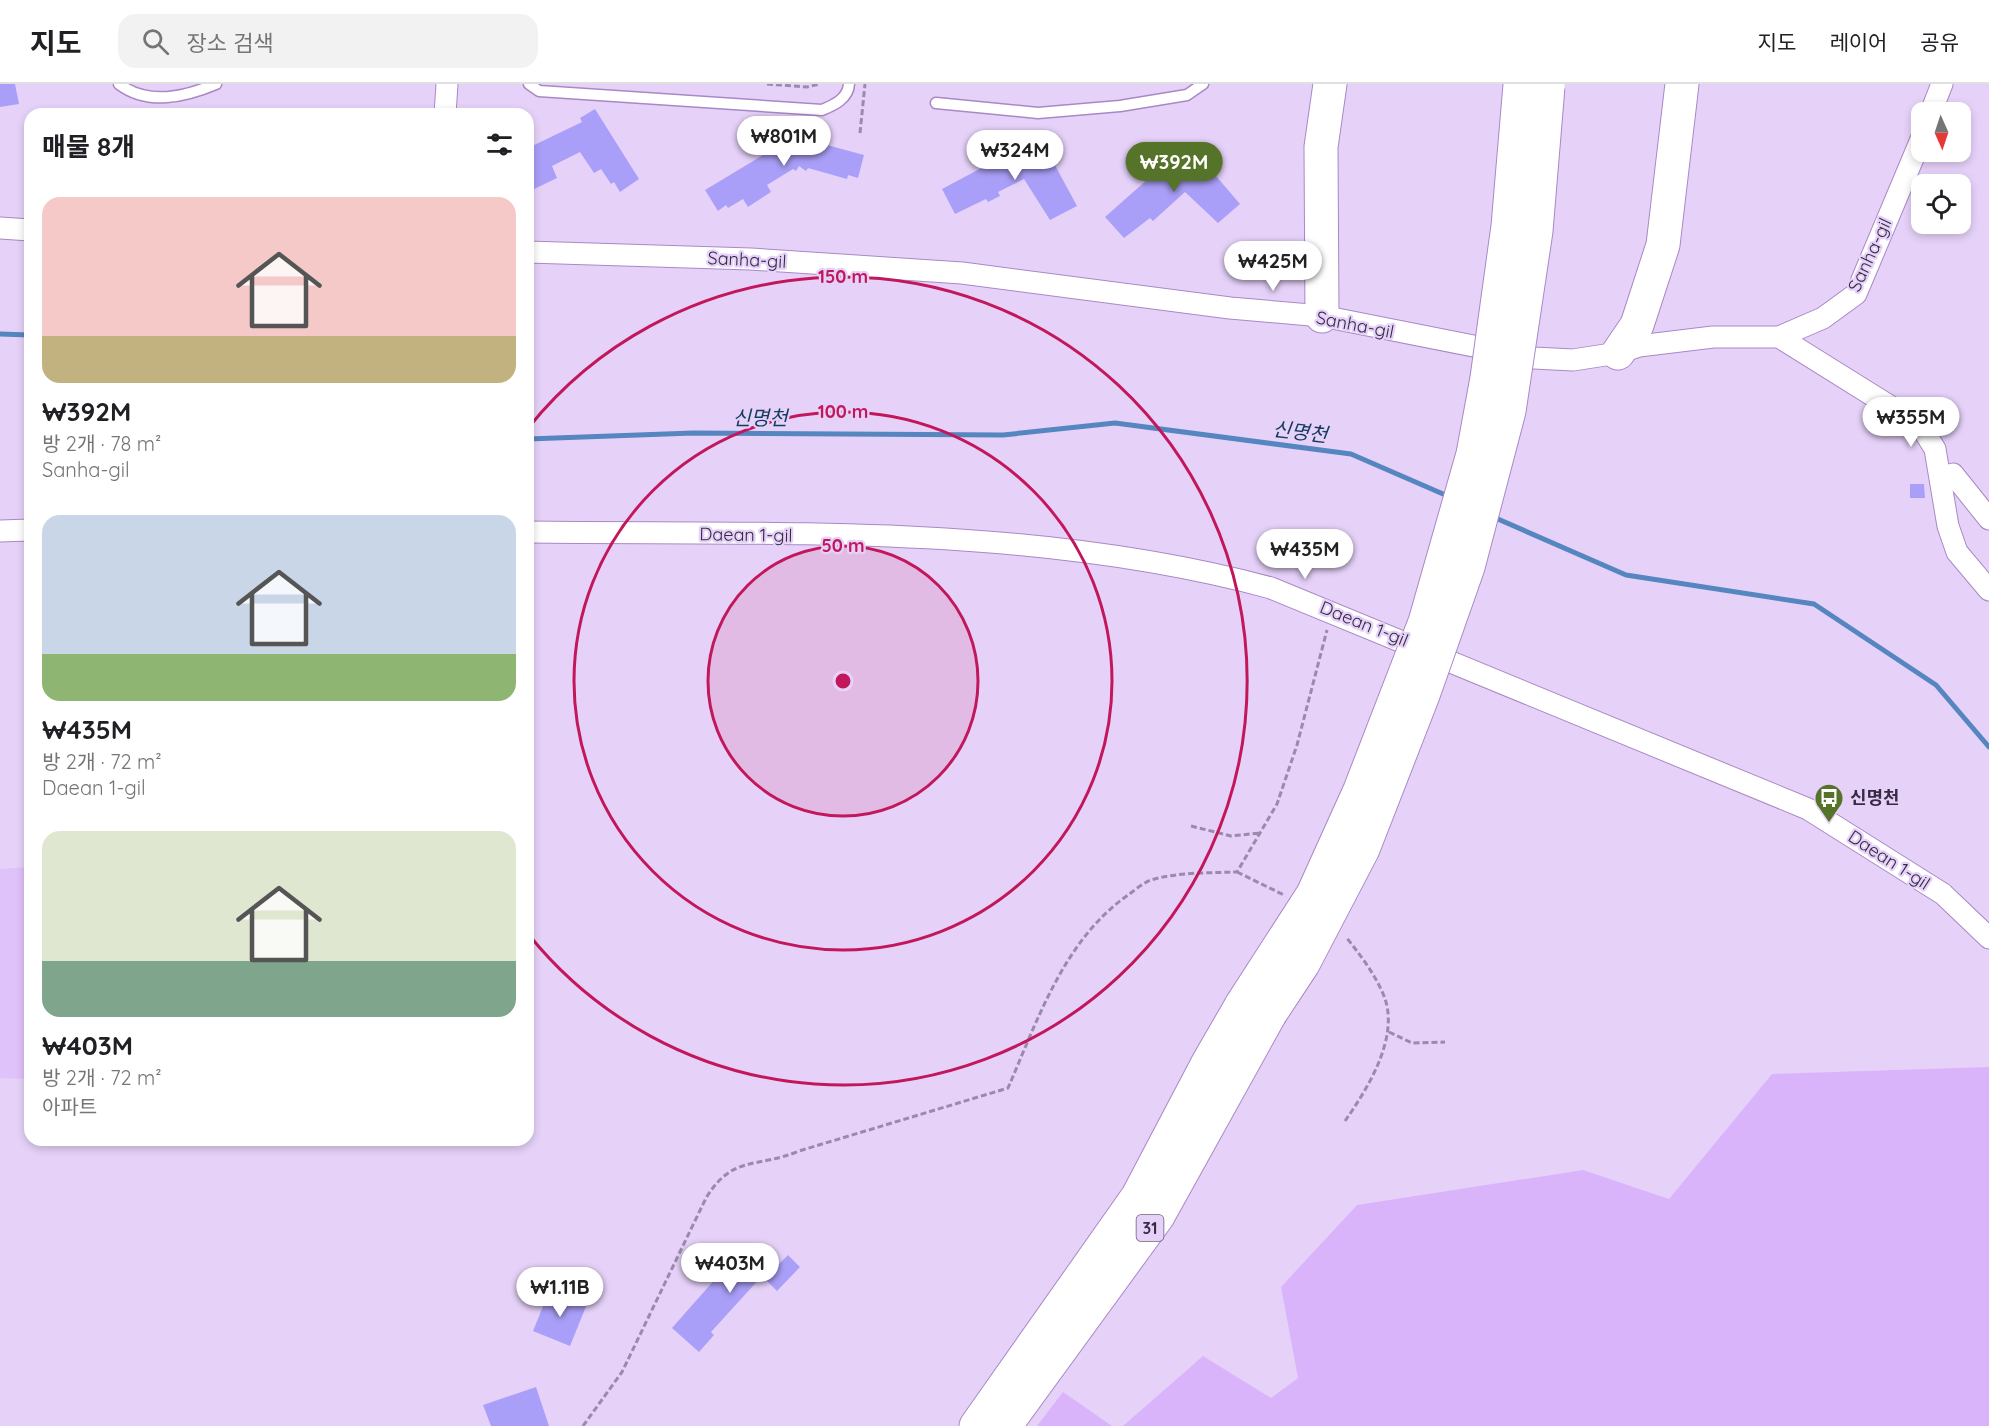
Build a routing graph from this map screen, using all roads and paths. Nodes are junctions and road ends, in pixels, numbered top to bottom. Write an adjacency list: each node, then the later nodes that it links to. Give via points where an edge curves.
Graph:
1 (119, 84): 2 (lane, via 130,92 166,99)
2 (216, 84)
3 (447, 84): 16 (street)
4 (530, 84): 7 (lane, via 539,91 822,110 836,105 849,90)
5 (767, 84): 6 (path)
6 (820, 84)
7 (849, 84)
8 (866, 84): 17 (path)
9 (1203, 84): 15 (lane, via 1186,95 1038,113)
10 (1330, 84): 22 (highway, via 1321,147)
11 (1682, 84): 24 (highway, via 1663,245 1637,325)
12 (1942, 84): 14 (street)
13 (1534, 85): 38 (highway, bridge, via 1473,454 1425,622 1360,790)
14 (1935, 102)
15 (936, 103)
16 (445, 108)
17 (860, 133)
18 (1911, 162): 23 (street, Sanha-gil, via 1856,294 1823,318)
19 (0, 228): 20 (street)
20 (24, 230)
21 (534, 252): 22 (street, Sanha-gil, via 751,259 962,273)
22 (1322, 316): 24 (street, Sanha-gil, via 1534,358 1573,360)
23 (1779, 337): 24 (street, Sanha-gil, via 1713,337 1639,346); 30 (street, via 1920,425 1935,449 1948,526 1957,552)
24 (1618, 353)
25 (1953, 474): 26 (street)
26 (1989, 519)
27 (24, 530): 28 (street)
28 (0, 531)
29 (534, 532): 31 (street, Daean 1-gil, via 954,538 1212,572 1271,588)
30 (1989, 590)
31 (1332, 611): 33 (path, via 1297,745 1277,804); 37 (street, Daean 1-gil, via 1808,809 1943,894)
32 (1191, 826): 33 (path, via 1232,836)
33 (1260, 833): 34 (path)
34 (1238, 872): 35 (path); 42 (path, via 1192,873 1148,881 1114,905 1083,937 1065,966 1008,1088 775,1161 735,1166 723,1175 706,1198 622,1372)
35 (1288, 897)
36 (1345, 935): 39 (path, via 1385,998)
37 (1989, 938)
38 (1256, 1009): 43 (highway, via 1209,1061 1138,1196); 44 (highway, 31, via 1158,1216)
39 (1389, 1032): 40 (path, via 1412,1043); 41 (path, via 1360,1100)
40 (1445, 1042)
41 (1345, 1121)
42 (583, 1426)
43 (976, 1426)
44 (1005, 1426)

